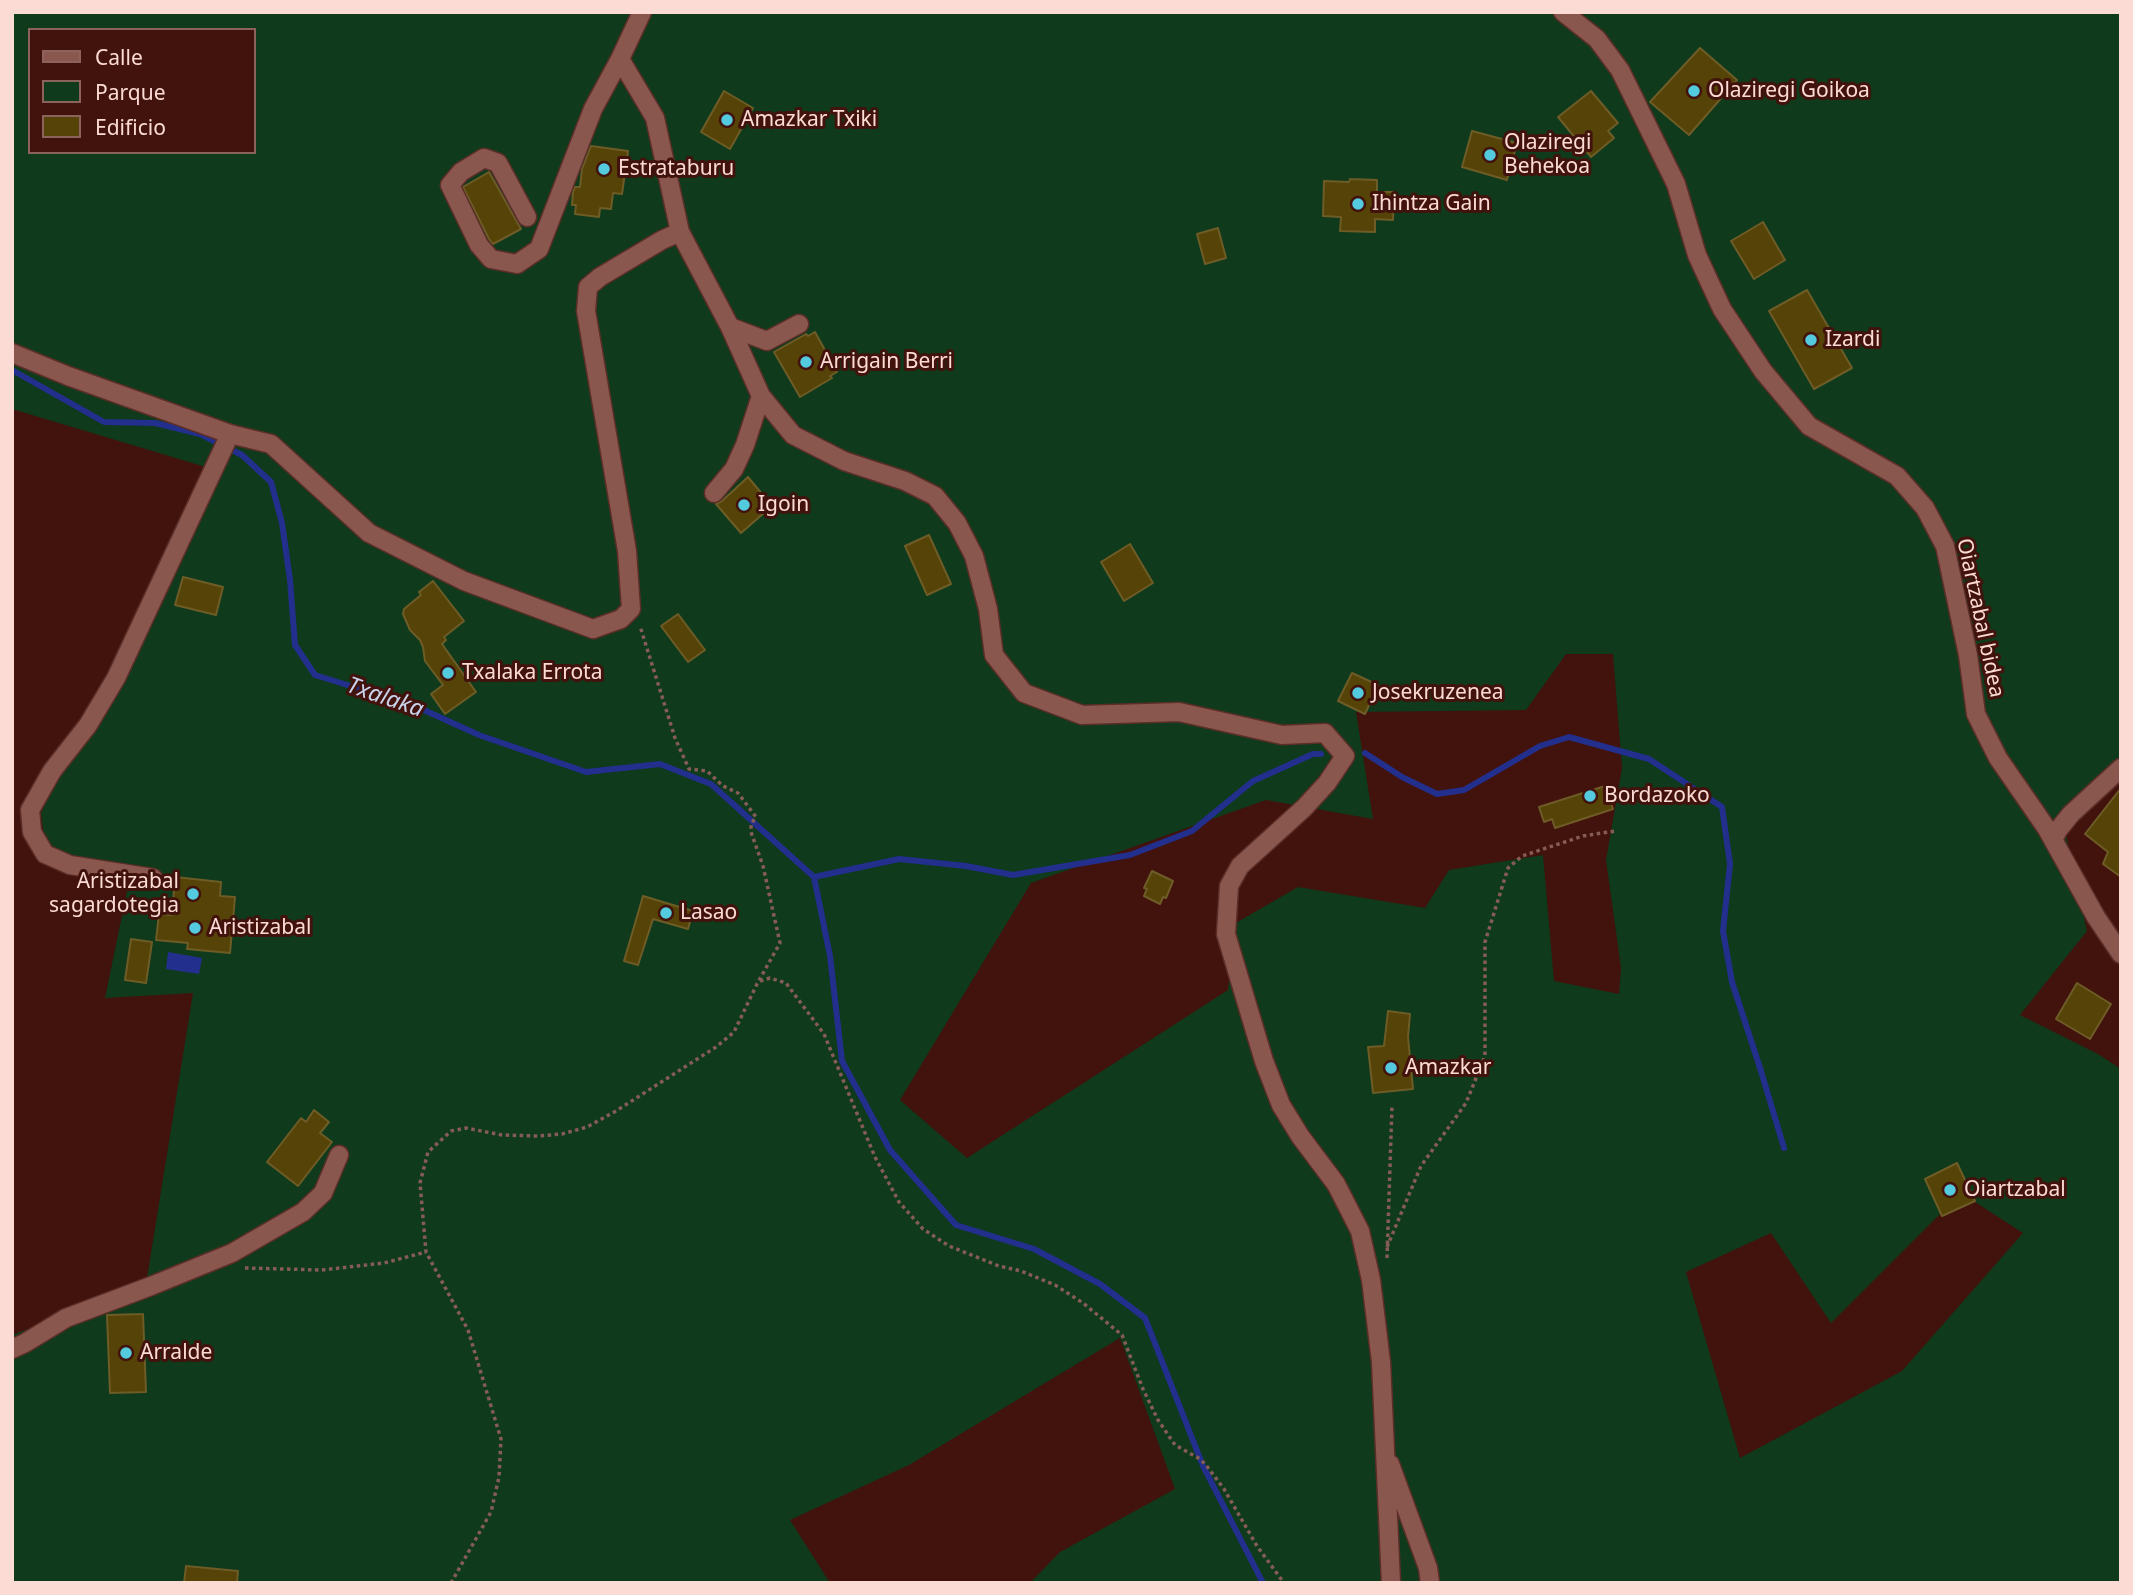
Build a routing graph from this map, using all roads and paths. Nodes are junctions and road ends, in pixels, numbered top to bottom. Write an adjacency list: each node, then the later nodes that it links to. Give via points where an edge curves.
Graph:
1 (642, 12): 3 (street)
2 (1563, 12): 15 (street, Oiartzabal bidea, via 1597,39 1620,69 1676,184 1698,255 1722,309 1763,371 1809,426 1897,476 1926,508 1945,546 1976,714 1998,758)
3 (620, 59): 4 (street, via 593,108 539,249 517,264 491,259 479,245 450,186 461,172 484,158 498,163); 5 (street, via 655,118)
4 (527, 217)
5 (680, 232): 7 (street); 12 (street, via 589,287 586,311)
6 (799, 324): 7 (street, via 767,341)
7 (730, 327): 9 (street)
8 (12, 353): 10 (street)
9 (761, 397): 11 (street, via 734,469); 24 (street, via 793,435 844,461 935,496 957,523 974,556 994,655 1024,693 1082,715 1179,712 1282,736 1325,733 1345,756 1304,808 1240,866 1229,886 1226,934 1281,1105 1336,1184 1360,1231)
10 (228, 437): 12 (street, via 271,444 369,533 464,581 593,629 621,619 631,609); 16 (street, via 116,678 30,810 32,832 46,854 71,865)
11 (714, 493)
12 (631, 597): 18 (path, via 689,769 707,771 738,793 756,817 751,832 780,943)
13 (2121, 768): 15 (street, via 2071,814)
14 (1615, 831): 21 (path, via 1522,856 1508,868 1485,942 1485,1056 1466,1104 1421,1166)
15 (2053, 840): 17 (street, Oiartzabal bidea)
16 (153, 878)
17 (2121, 954)
18 (760, 981): 22 (path, via 734,1032 587,1127 538,1136 466,1128 451,1131 428,1152 420,1183); 28 (path, via 786,982 824,1034 884,1174 899,1202 923,1228 948,1246 1063,1289 1122,1335 1158,1420 1175,1445 1206,1465)
19 (1392, 1106): 21 (path)
20 (339, 1155): 25 (street, via 323,1193 303,1212 232,1253 66,1318)
21 (1388, 1247): 24 (path, via 1385,1271)
22 (426, 1252): 23 (path, via 384,1263 322,1270); 27 (path, via 468,1330 501,1439 491,1512)
23 (239, 1268)
24 (1371, 1280): 26 (street)
25 (12, 1349)
26 (1385, 1449): 29 (street); 30 (street)
27 (451, 1583)
28 (1284, 1583)
29 (1391, 1583)
30 (1430, 1583)

